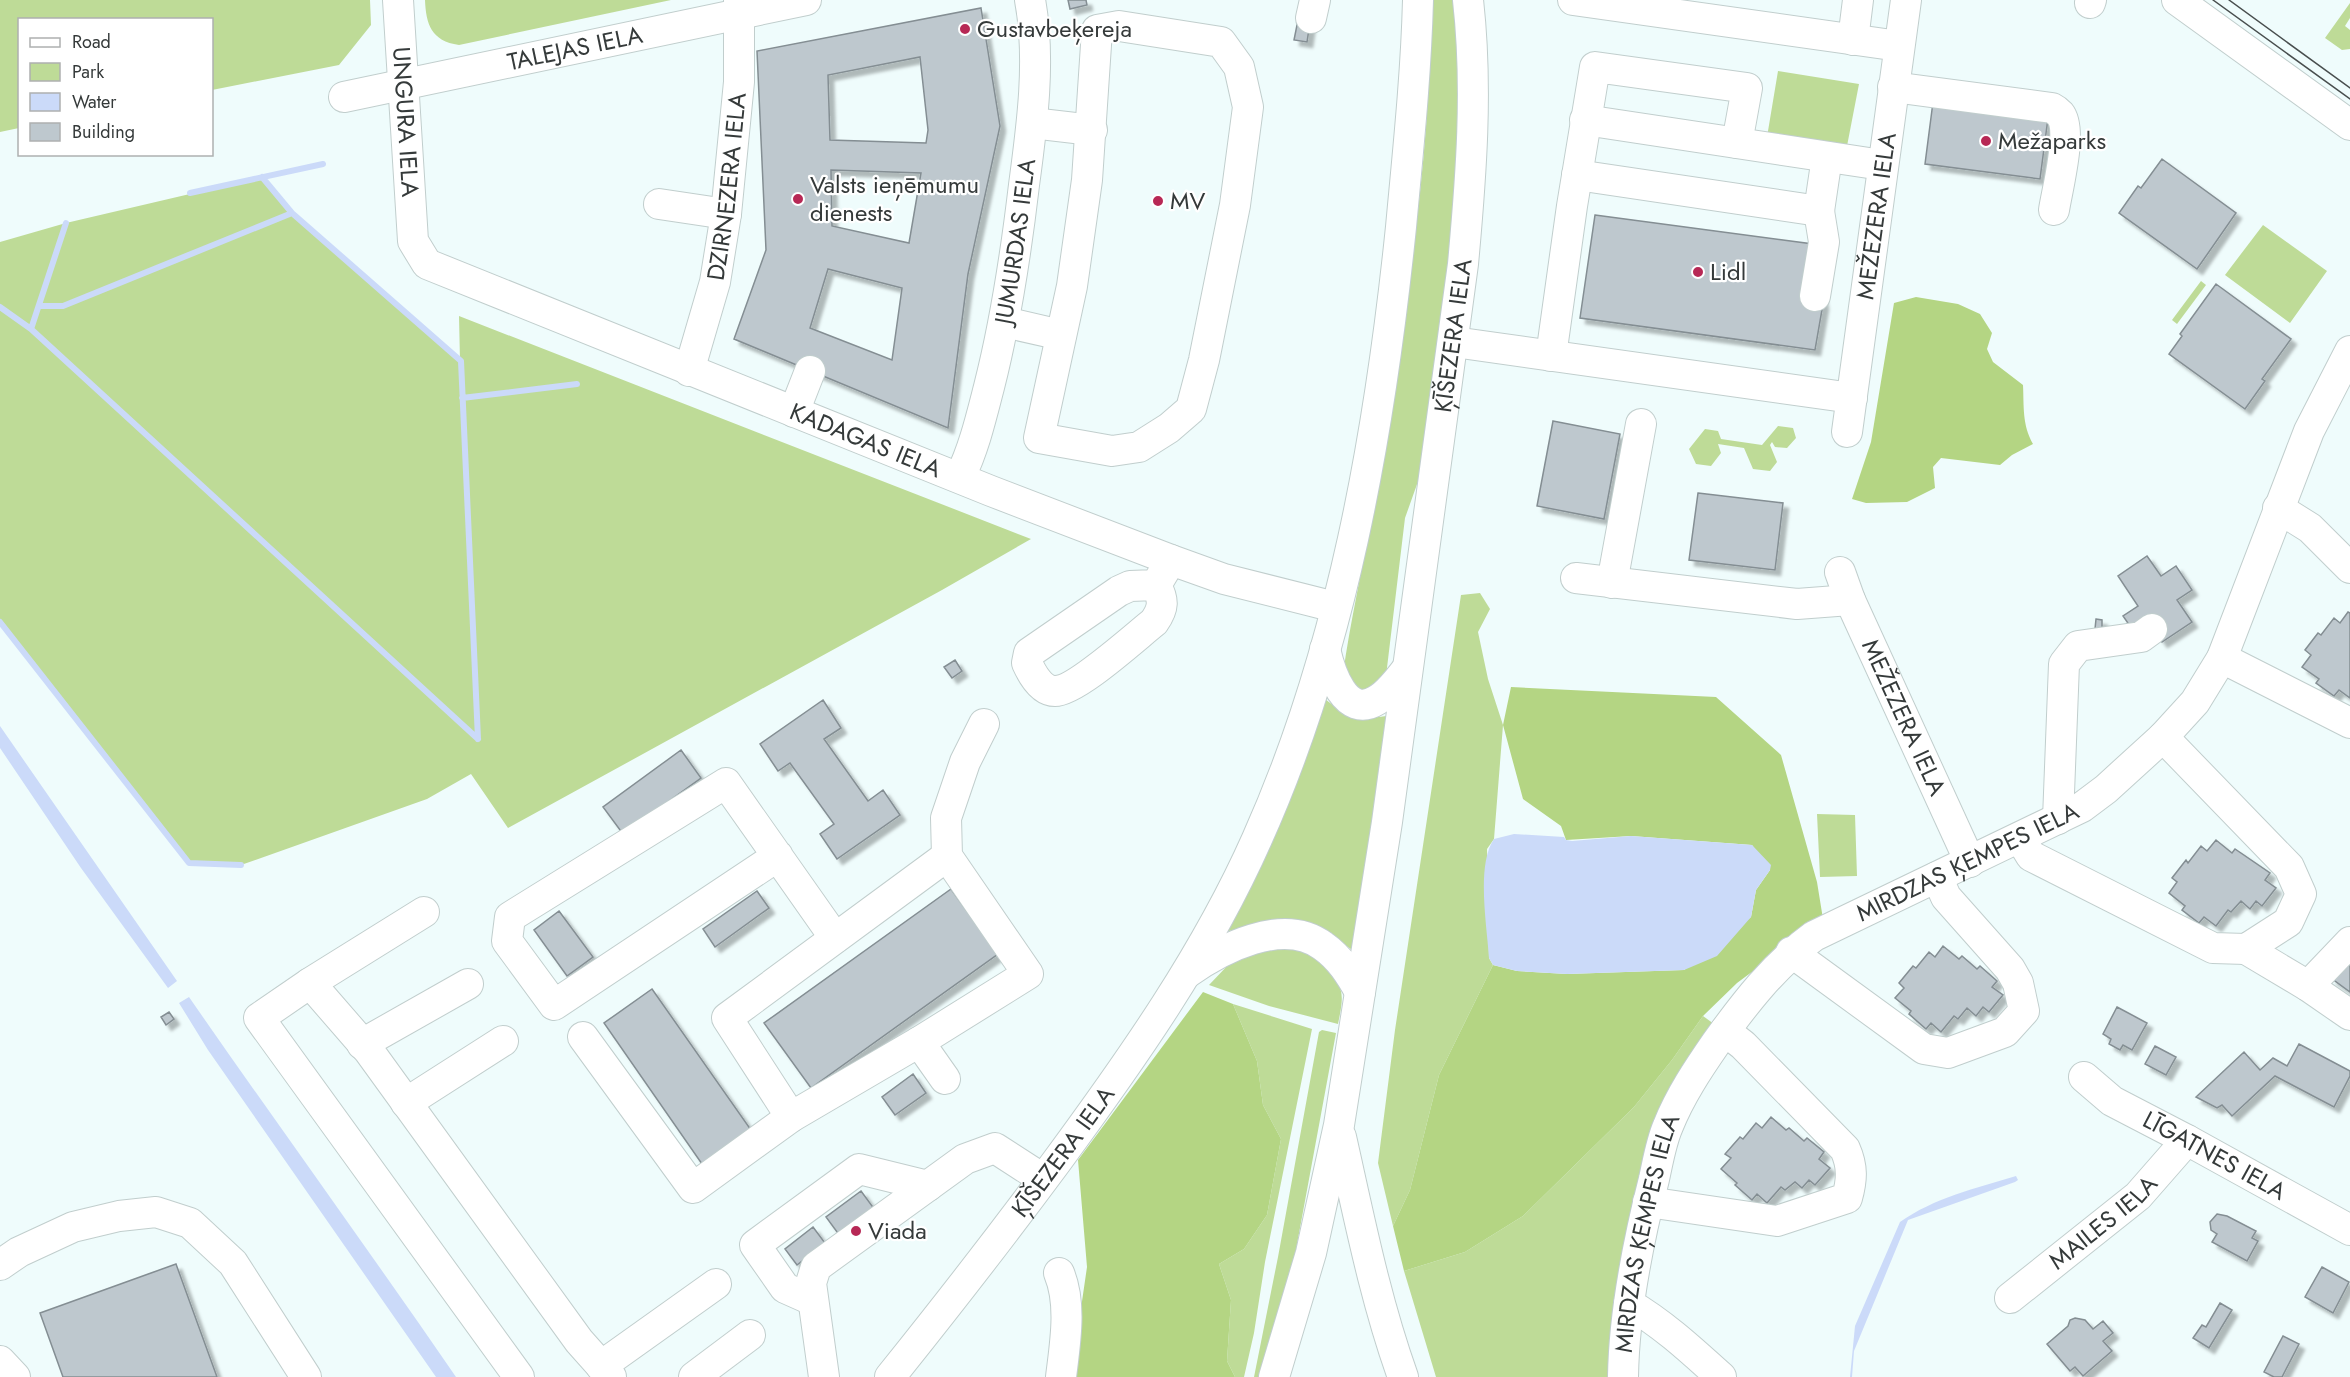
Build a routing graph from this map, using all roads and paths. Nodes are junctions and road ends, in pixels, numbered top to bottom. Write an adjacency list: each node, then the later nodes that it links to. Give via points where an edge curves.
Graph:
1 (398, 0): 13 (street, UNGURA IELA)
2 (807, 0): 10 (street, TALEJAS IELA)
3 (1030, 0): 17 (street, JUMURDAS IELA, via 1035,28)
4 (1418, 0): 46 (street, ĶĪŠEZERA IELA, via 1416,72 1390,333 1359,503)
5 (1468, 0): 32 (street, ĶĪŠEZERA IELA, via 1473,45 1470,188)
6 (1573, 0): 11 (street)
7 (1858, 0): 11 (street)
8 (1906, 0): 12 (street, MEŽEZERA IELA)
9 (2178, 0): 18 (street)
10 (740, 8): 13 (street, TALEJAS IELA); 27 (street, DZIRNEZERA IELA, via 739,82)
11 (1853, 40): 12 (street)
12 (1899, 46): 14 (street, MEŽEZERA IELA)
13 (404, 85): 15 (street, TALEJAS IELA); 28 (street, UNGURA IELA)
14 (1893, 87): 22 (street, MEŽEZERA IELA); 25 (street, via 2052,108 2060,113 2065,139)
15 (344, 98)
16 (1586, 120): 20 (street); 20 (street, via 1595,67 1747,88); 23 (street)
17 (1032, 123): 19 (street); 30 (street, JUMURDAS IELA)
18 (2350, 126)
19 (1092, 130): 31 (street, via 1078,244); 31 (street, via 1098,30 1119,26 1221,42 1239,67 1248,107 1243,153 1213,318 1191,409 1139,447 1112,451 1039,438)
20 (1737, 143): 21 (street)
21 (1827, 158): 22 (street); 26 (street)
22 (1882, 165): 37 (street, MEŽEZERA IELA)
23 (1577, 175): 26 (street); 34 (street)
24 (659, 204): 27 (street)
25 (2054, 210)
26 (1819, 211): 29 (street, via 1824,242)
27 (726, 214): 35 (street, DZIRNEZERA IELA, via 716,282)
28 (412, 242): 35 (street, KADAGAS IELA, via 427,264)
29 (1815, 296)
30 (1004, 322): 31 (street); 41 (street, JUMURDAS IELA, via 977,436)
31 (1061, 335)
32 (1454, 342): 34 (street); 50 (street, ĶĪŠEZERA IELA)
33 (2350, 351): 42 (street, MIRDZAS ĶEMPES IELA, via 2309,431)
34 (1551, 356): 37 (street)
35 (689, 370): 38 (street, KADAGAS IELA)
36 (810, 371): 38 (street)
37 (1852, 398): 40 (street, MEŽEZERA IELA)
38 (794, 412): 41 (street, KADAGAS IELA)
39 (1641, 424): 45 (street)
40 (1847, 432)
41 (960, 477): 46 (street, KADAGAS IELA, via 1163,573 1224,579)
42 (2278, 508): 43 (street, via 2310,528); 49 (street, MIRDZAS ĶEMPES IELA)
43 (2350, 568)
44 (1576, 578): 45 (street)
45 (1612, 583): 58 (street, MEŽEZERA IELA, via 1797,604 1845,586)
46 (1335, 607): 48 (street, ĶĪŠEZERA IELA)
47 (2152, 629): 54 (street, via 2141,637 2078,646 2064,664)
48 (1325, 650): 50 (street, via 1341,692 1363,705 1375,702); 65 (street, ĶĪŠEZERA IELA, via 1285,772 1256,841)
49 (2222, 658): 51 (street); 53 (street, MIRDZAS ĶEMPES IELA, via 2195,702)
50 (1407, 669): 69 (street, ĶĪŠEZERA IELA)
51 (2350, 723)
52 (984, 724): 57 (street, via 965,762 946,818)
53 (2163, 737): 54 (street, MIRDZAS ĶEMPES IELA, via 2106,789); 63 (street, via 2289,867 2301,894 2288,922)
54 (2058, 819): 55 (street, MIRDZAS ĶEMPES IELA)
55 (2020, 838): 58 (street, MIRDZAS ĶEMPES IELA); 63 (street, via 2031,856 2213,948)
56 (778, 856): 56 (street, via 726,783 510,917 507,941 554,1005); 61 (street)
57 (947, 856): 61 (street); 74 (street, via 1028,974)
58 (1970, 862): 59 (street, MIRDZAS ĶEMPES IELA)
59 (1936, 877): 64 (street, MIRDZAS ĶEMPES IELA, via 1841,922); 64 (street, via 1946,897 2005,962 2018,983 2024,1011 2006,1032 1948,1053 1924,1049)
60 (424, 912): 66 (street)
61 (836, 938): 79 (street, via 727,1018)
62 (2350, 942): 68 (street)
63 (2246, 949): 68 (street)
64 (1791, 952): 71 (street, MIRDZAS ĶEMPES IELA, via 1756,989)
65 (1184, 976): 69 (street, ĶĪŠEZERA IELA, via 1211,956 1243,941 1276,935 1300,936 1322,944 1348,970); 82 (street, ĶĪŠEZERA IELA, via 1108,1091)
66 (310, 983): 75 (street); 98 (street, via 259,1018)
67 (468, 984): 75 (street)
68 (2308, 986): 70 (street)
69 (1360, 992): 80 (street, ĶĪŠEZERA IELA)
70 (2350, 1015)
71 (1725, 1031): 84 (street, MIRDZAS ĶEMPES IELA, via 1696,1071 1671,1118); 84 (street, via 1845,1149 1851,1163 1846,1198 1777,1221)
72 (583, 1037): 79 (street, via 693,1188)
73 (503, 1041): 78 (street)
74 (920, 1042): 77 (street); 79 (street)
75 (362, 1044): 78 (street)
76 (2084, 1077): 81 (street, LĪGATNES IELA, via 2112,1101)
77 (945, 1079)
78 (406, 1103): 95 (street, via 579,1341)
79 (791, 1117)
80 (1339, 1125): 104 (street, ĶĪŠEZERA IELA, via 1311,1252); 105 (street, ĶĪŠEZERA IELA, via 1367,1253)
81 (2187, 1140): 85 (street, LĪGATNES IELA); 89 (street, MAILES IELA, via 2138,1196)
82 (1043, 1179): 83 (street, via 995,1148 965,1159); 92 (street, ĶĪŠEZERA IELA)
83 (928, 1186): 90 (street, via 816,1268 811,1283); 90 (street, via 859,1169 755,1245 785,1288)
84 (1648, 1203): 91 (street, MIRDZAS ĶEMPES IELA)
85 (2350, 1230)
86 (0, 1265): 97 (street, via 73,1227 119,1216 156,1212 190,1223 234,1263)
87 (1059, 1274): 103 (street, via 1065,1288 1066,1341)
88 (716, 1284): 95 (street)
89 (2010, 1298)
90 (812, 1300): 100 (street)
91 (1629, 1304): 106 (street, MIRDZAS ĶEMPES IELA); 107 (street, via 1677,1337)
92 (933, 1323): 101 (street, ĶĪŠEZERA IELA); 102 (street, ĶĪŠEZERA IELA, via 921,1356)
93 (750, 1335): 99 (street)
94 (0, 1361): 96 (street)
95 (606, 1371)
96 (15, 1377)
97 (306, 1377)
98 (519, 1377)
99 (694, 1377)
100 (824, 1377)
101 (890, 1377)
102 (919, 1377)
103 (1061, 1377)
104 (1274, 1377)
105 (1403, 1377)
106 (1623, 1377)
107 (1720, 1377)

